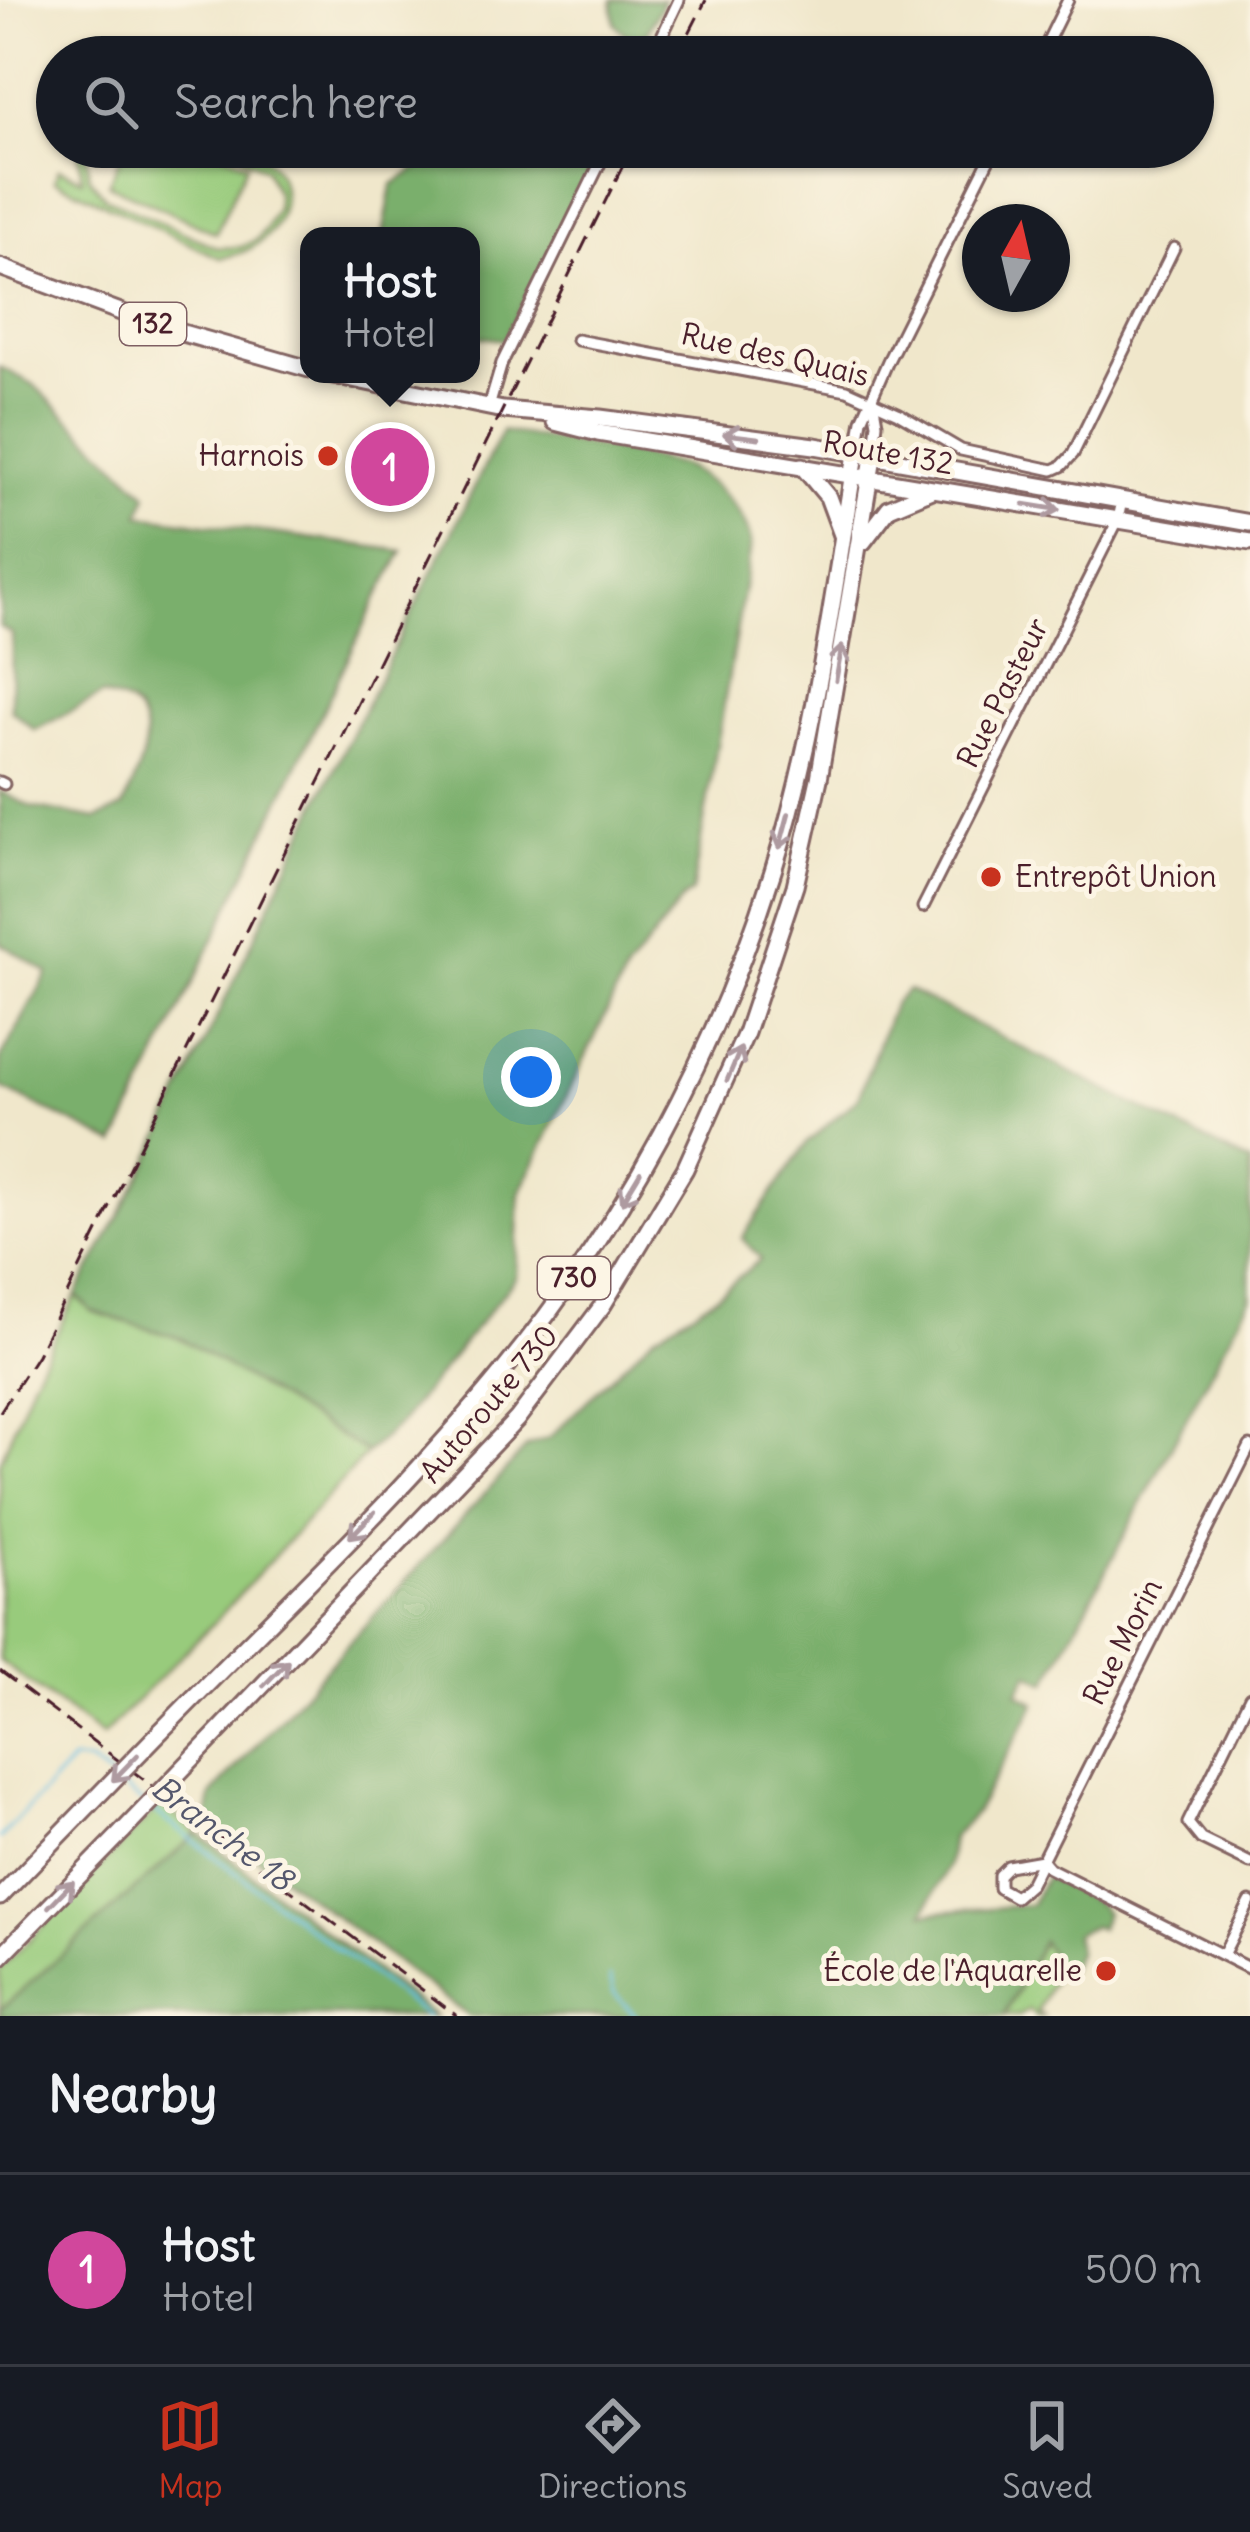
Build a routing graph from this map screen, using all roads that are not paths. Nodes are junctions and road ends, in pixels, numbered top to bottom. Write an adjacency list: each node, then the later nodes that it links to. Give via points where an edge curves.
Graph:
1 (679, 0): 3 (street)
2 (1068, 0): 4 (street)
3 (662, 36)
4 (1050, 36)
5 (598, 168): 13 (street, via 502,363)
6 (985, 168): 12 (street)
7 (1174, 248): 12 (street, Rue des Quais, via 1062,466 1047,470 961,450)
8 (0, 267): 10 (highway, 132, via 158,326)
9 (577, 340): 12 (street, Rue des Quais)
10 (300, 366)
11 (372, 383): 13 (highway, Route 132)
12 (872, 400): 15 (street, via 862,420); 15 (street, via 877,423)
13 (489, 407): 14 (highway, Route 132)
14 (517, 412): 15 (highway, Route 132, one-way to 14); 16 (highway, Route 132)
15 (865, 455): 17 (highway, Autoroute 730); 18 (highway, Autoroute 730); 20 (highway, Route 132)
16 (802, 466): 17 (highway, Route 132); 23 (highway, via 828,496)
17 (853, 475): 18 (highway, Route 132); 23 (highway, Autoroute 730 / 730)
18 (870, 478): 19 (highway, Route 132); 25 (highway, Autoroute 730 / 730)
19 (934, 489): 21 (highway, Route 132, one-way to 21); 25 (highway, via 889,508)
20 (1122, 500): 21 (street, Rue Pasteur); 22 (highway, Route 132)
21 (1118, 520): 24 (highway, Route 132); 26 (street, Rue Pasteur)
22 (1248, 523): 24 (highway)
23 (843, 538): 31 (highway, Autoroute 730 / 730, one-way to 31, bridge, via 809,730 774,866 723,1006 649,1158 560,1298 479,1401)
24 (1246, 541)
25 (858, 549): 34 (highway, Autoroute 730 / 730, one-way to 25, bridge, via 518,1419 604,1305 673,1190 739,1051 789,906)
26 (922, 907)
27 (1250, 1446): 29 (street, Rue Morin)
28 (1250, 1697): 30 (street, via 1188,1823 1201,1839)
29 (1042, 1860): 29 (street, Rue Morin, via 1005,1868 999,1888 1021,1894); 33 (street)
30 (1250, 1863)
31 (0, 1897)
32 (1250, 1902): 33 (street)
33 (1223, 1955): 35 (street)
34 (0, 1957)
35 (1250, 1969)

